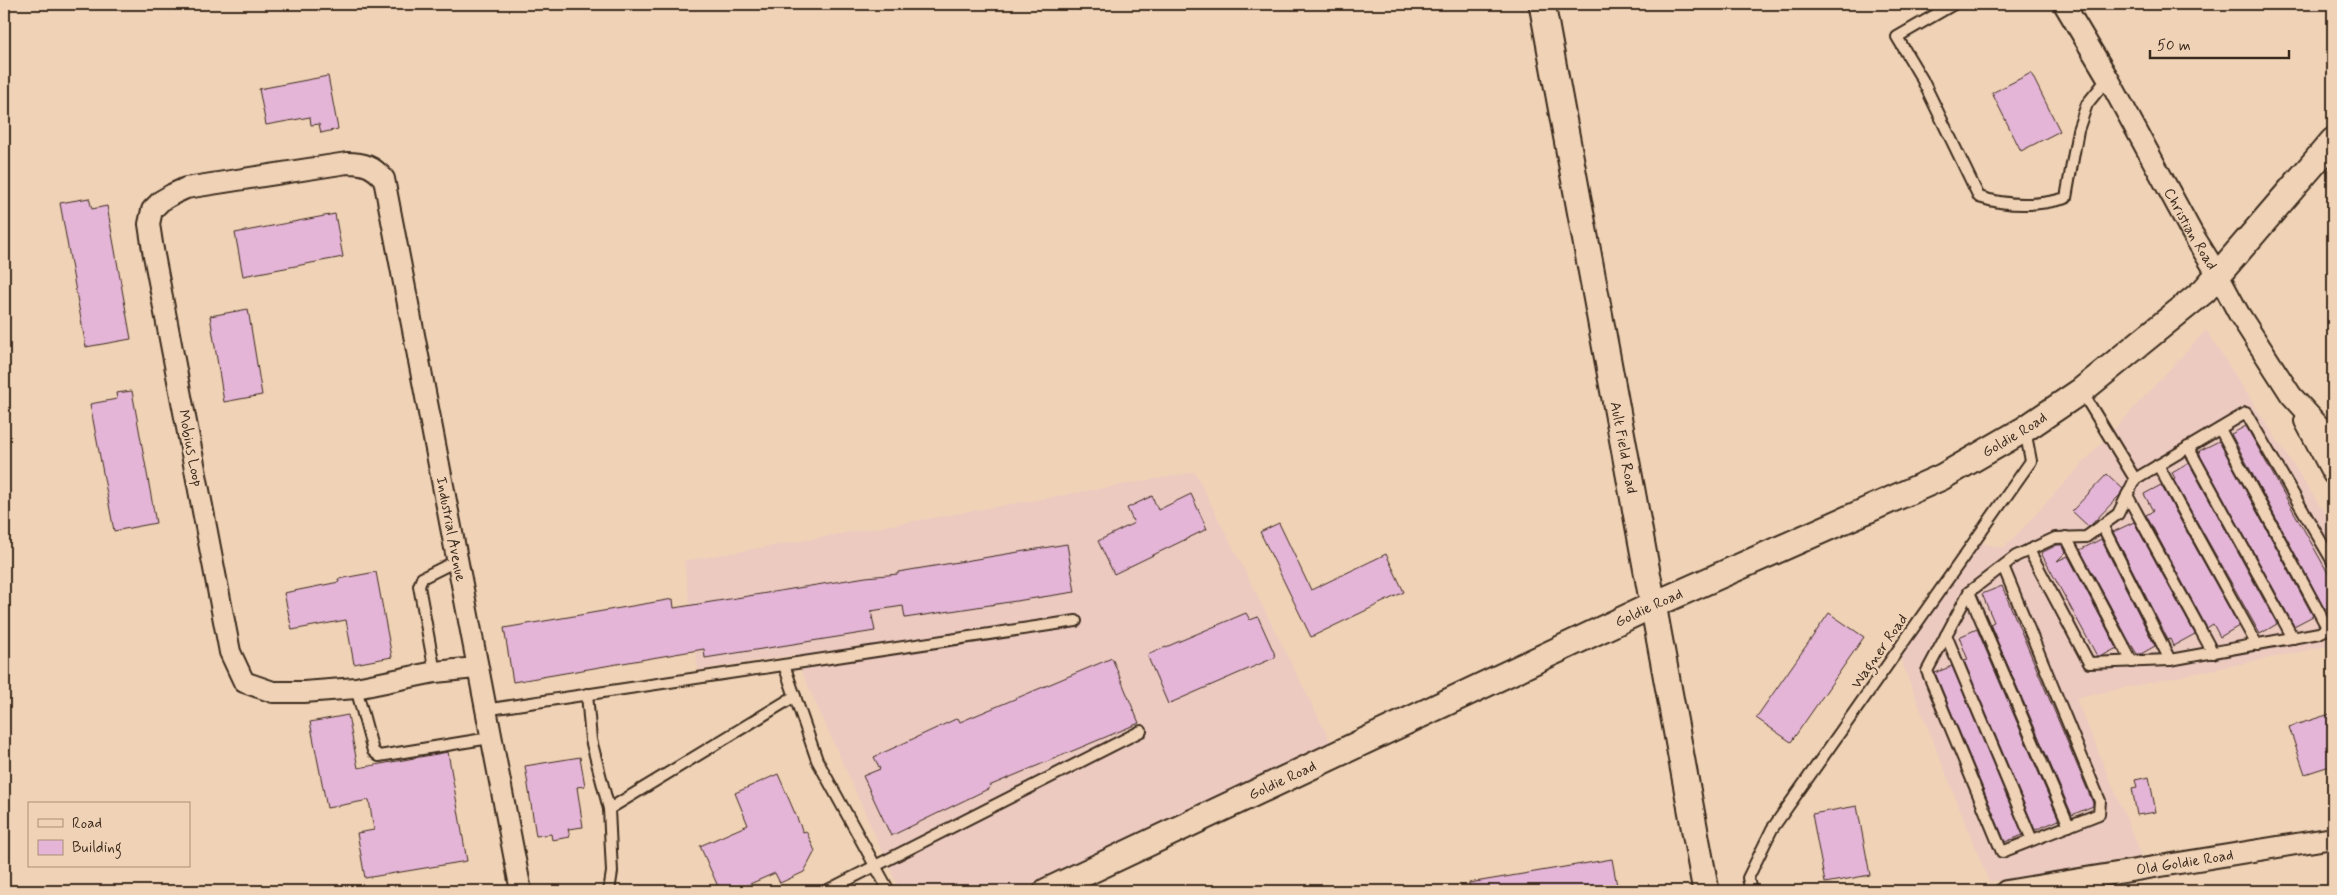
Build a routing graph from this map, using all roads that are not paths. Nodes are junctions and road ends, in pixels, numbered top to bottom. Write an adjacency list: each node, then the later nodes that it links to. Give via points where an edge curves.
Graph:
1 (1542, 4): 25 (street, Ault Field Road)
2 (1954, 4): 4 (lane, via 1896,37 1922,79 1979,197 1997,203 2046,204 2066,198 2078,130 2087,104)
3 (2064, 4): 4 (street, Christian Road)
4 (2108, 78): 7 (street, Christian Road)
5 (2333, 141): 7 (street, Goldie Road)
6 (375, 170): 21 (street, Industrial Avenue, via 384,179 389,198); 37 (street, Mobius Loop, via 362,163 347,163 186,188 161,201 152,210 149,224 230,652 244,682 273,692)
7 (2218, 275): 8 (street, Goldie Road, via 2204,291); 9 (street, Christian Road, via 2238,314)
8 (2082, 391): 10 (street, Goldie Road); 16 (lane)
9 (2290, 395): 12 (street, Christian Road); 15 (street)
10 (2025, 429): 25 (street, Goldie Road, via 1942,477); 54 (lane, Wagner Road, via 2032,461 1772,829 1748,878)
11 (2220, 429): 13 (lane); 22 (lane, via 2246,414); 27 (lane)
12 (2333, 441)
13 (2188, 448): 14 (lane); 29 (lane)
14 (2158, 464): 16 (lane); 30 (lane)
15 (2333, 474)
16 (2135, 479): 17 (lane)
17 (2127, 495): 18 (lane, via 2118,514); 31 (lane)
18 (2102, 525): 19 (lane, via 2086,537); 32 (lane)
19 (2066, 537): 20 (lane, via 2055,538); 33 (lane)
20 (2029, 550): 23 (lane); 33 (lane, via 2089,664)
21 (456, 561): 35 (street, Industrial Avenue); 36 (lane, via 422,578 419,586)
22 (2333, 562)
23 (2003, 566): 24 (lane); 44 (lane, via 2100,800 2099,814)
24 (1969, 592): 28 (lane); 44 (lane)
25 (1652, 606): 52 (street, Goldie Road); 53 (street, Ault Field Road)
26 (1076, 621): 34 (lane)
27 (2331, 627): 29 (lane)
28 (1946, 635): 46 (lane); 46 (lane, via 1927,671 2002,852)
29 (2293, 638): 30 (lane)
30 (2257, 645): 31 (lane)
31 (2213, 652): 32 (lane)
32 (2170, 660): 33 (lane)
33 (2132, 662)
34 (784, 665): 38 (lane); 39 (lane)
35 (476, 668): 36 (street, Mobius Loop); 40 (street, Industrial Avenue)
36 (435, 672): 37 (street, Mobius Loop)
37 (356, 688): 42 (lane, via 373,751 379,756)
38 (587, 694): 40 (lane); 43 (lane, via 591,740)
39 (795, 696): 43 (lane); 47 (lane, via 818,760)
40 (484, 710): 42 (street, Industrial Avenue)
41 (1141, 731): 47 (lane)
42 (490, 738): 48 (street, Industrial Avenue)
43 (609, 810): 49 (lane)
44 (2069, 826): 46 (lane)
45 (2333, 838): 55 (street, Old Goldie Road)
46 (2032, 840)
47 (874, 867): 50 (lane); 51 (lane)
48 (520, 891)
49 (610, 891)
50 (826, 891)
51 (889, 891)
52 (1047, 891)
53 (1706, 891)
54 (1750, 891)
55 (2006, 891)

